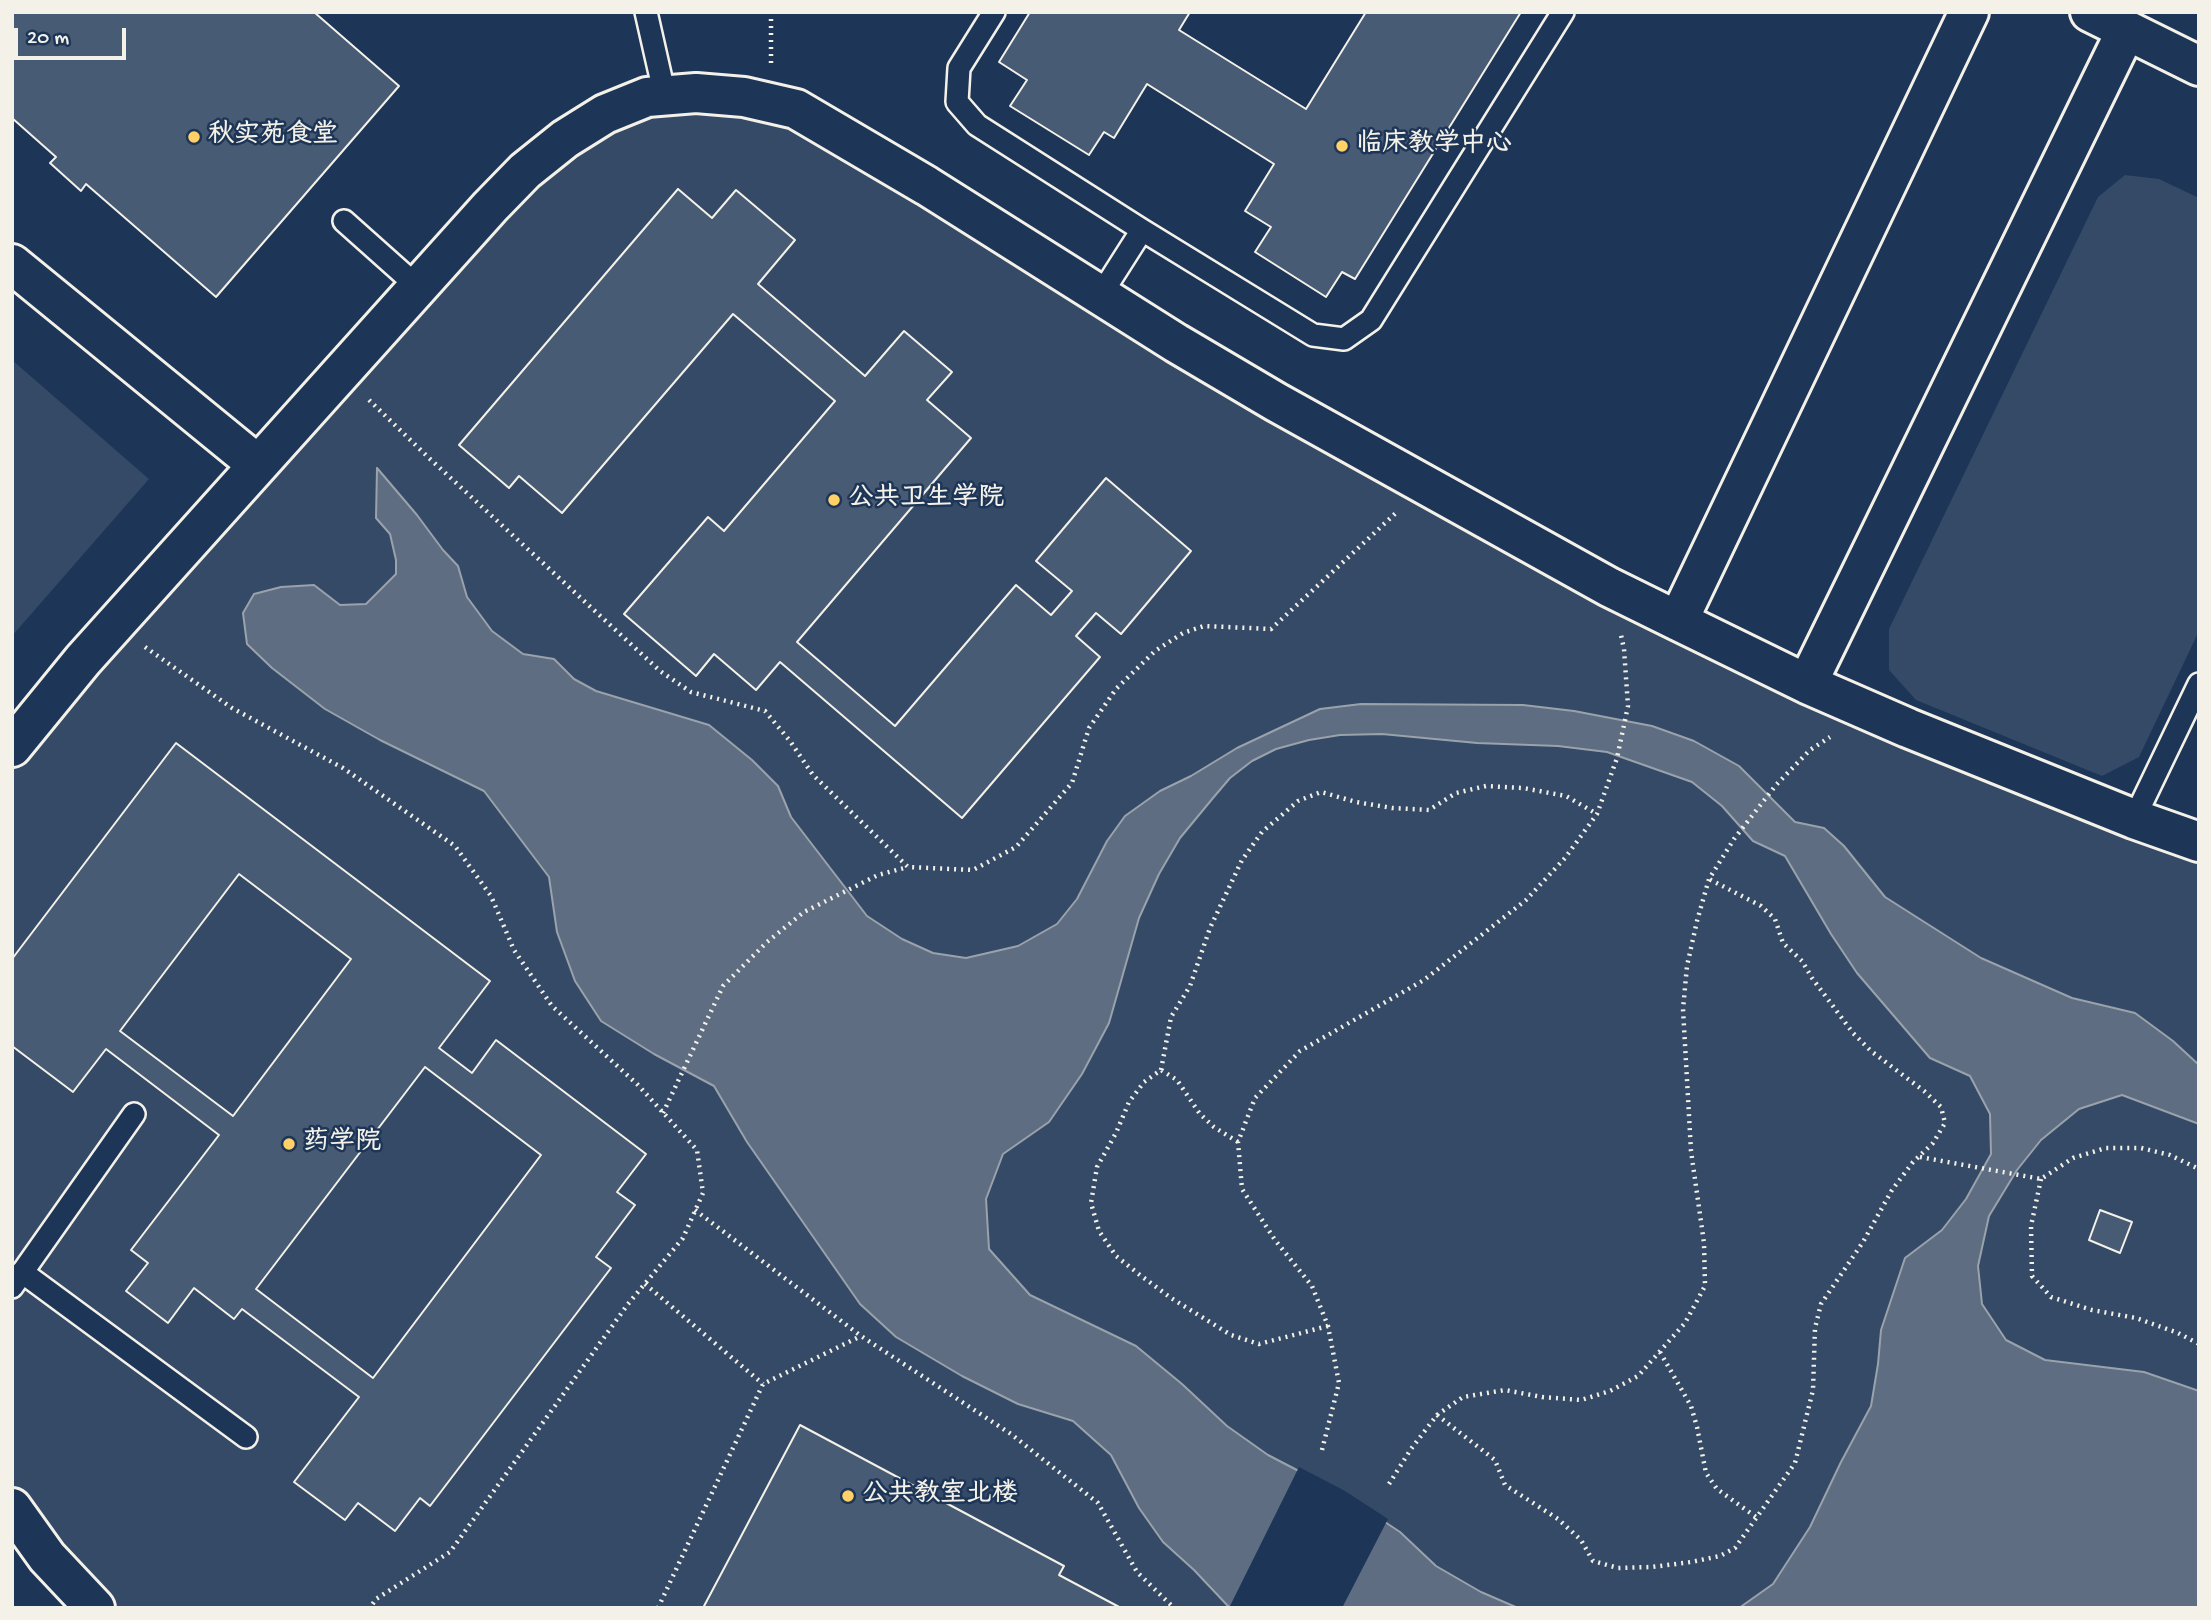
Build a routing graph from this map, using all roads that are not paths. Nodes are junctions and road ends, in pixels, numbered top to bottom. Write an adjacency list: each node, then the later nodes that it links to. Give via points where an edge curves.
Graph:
1 (646, 12): 8 (lane)
2 (994, 12): 10 (lane, via 959,68 957,102 977,125)
3 (1563, 12): 10 (lane, via 1371,320 1343,339 1313,335)
4 (1969, 12): 15 (street)
5 (2090, 12): 6 (street)
6 (2126, 31): 7 (street); 16 (street)
7 (2199, 66)
8 (665, 96): 12 (street, via 647,97 605,114 565,139 524,171); 13 (street, via 744,97 796,109)
9 (344, 222): 12 (lane)
10 (1142, 230): 13 (lane)
11 (12, 264): 14 (street)
12 (418, 287): 14 (street)
13 (1100, 296): 15 (street, via 1425,486)
14 (258, 465): 18 (street)
15 (1678, 621): 16 (street)
16 (1807, 684): 19 (street)
17 (2199, 684): 19 (lane)
18 (12, 747)
19 (2134, 819): 20 (street)
20 (2199, 842)
21 (134, 1114): 22 (lane)
22 (17, 1280): 23 (lane)
23 (246, 1437)
24 (12, 1508): 25 (street, via 47,1557)
25 (95, 1608)

